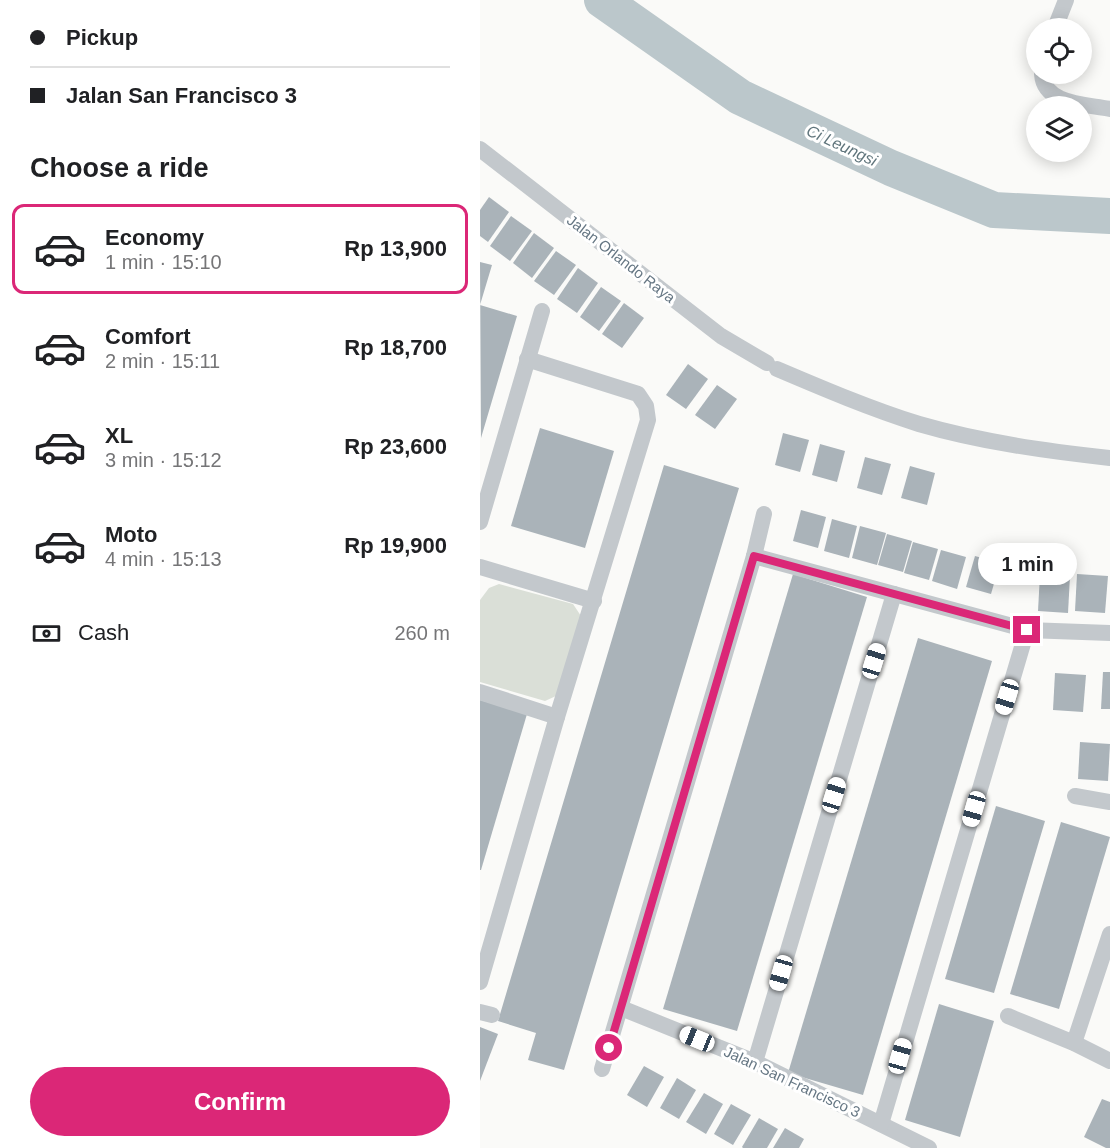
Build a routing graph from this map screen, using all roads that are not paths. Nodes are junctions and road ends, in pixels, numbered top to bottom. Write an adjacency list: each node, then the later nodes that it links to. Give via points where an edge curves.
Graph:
1 (1066, 0): 2 (street)
2 (1059, 18)
3 (1045, 84): 4 (street, via 1048,92 1061,100)
4 (1110, 109)
5 (480, 149): 8 (street, Jalan Orlando Raya, via 721,336 772,366 860,404 921,424 987,441)
6 (542, 311): 7 (street)
7 (527, 359): 10 (street); 14 (street, via 638,394 646,406 648,420)
8 (1110, 458)
9 (765, 514): 11 (street)
10 (480, 522)
11 (754, 556): 13 (street); 23 (street)
12 (480, 567): 14 (street)
13 (894, 594): 15 (street); 27 (street)
14 (594, 602): 18 (street)
15 (1027, 630): 16 (street); 29 (street)
16 (1110, 633)
17 (480, 692): 18 (street)
18 (557, 717): 22 (street)
19 (1075, 796): 20 (street)
20 (1110, 802)
21 (1110, 934): 25 (street)
22 (480, 982)
23 (621, 1008): 27 (street, Jalan San Francisco 3); 28 (street)
24 (1008, 1016): 25 (street)
25 (1074, 1043): 26 (street)
26 (1110, 1061)
27 (754, 1062): 29 (street, Jalan San Francisco 3)
28 (602, 1069)
29 (880, 1124): 30 (street, Jalan San Francisco 3)
30 (929, 1148)

